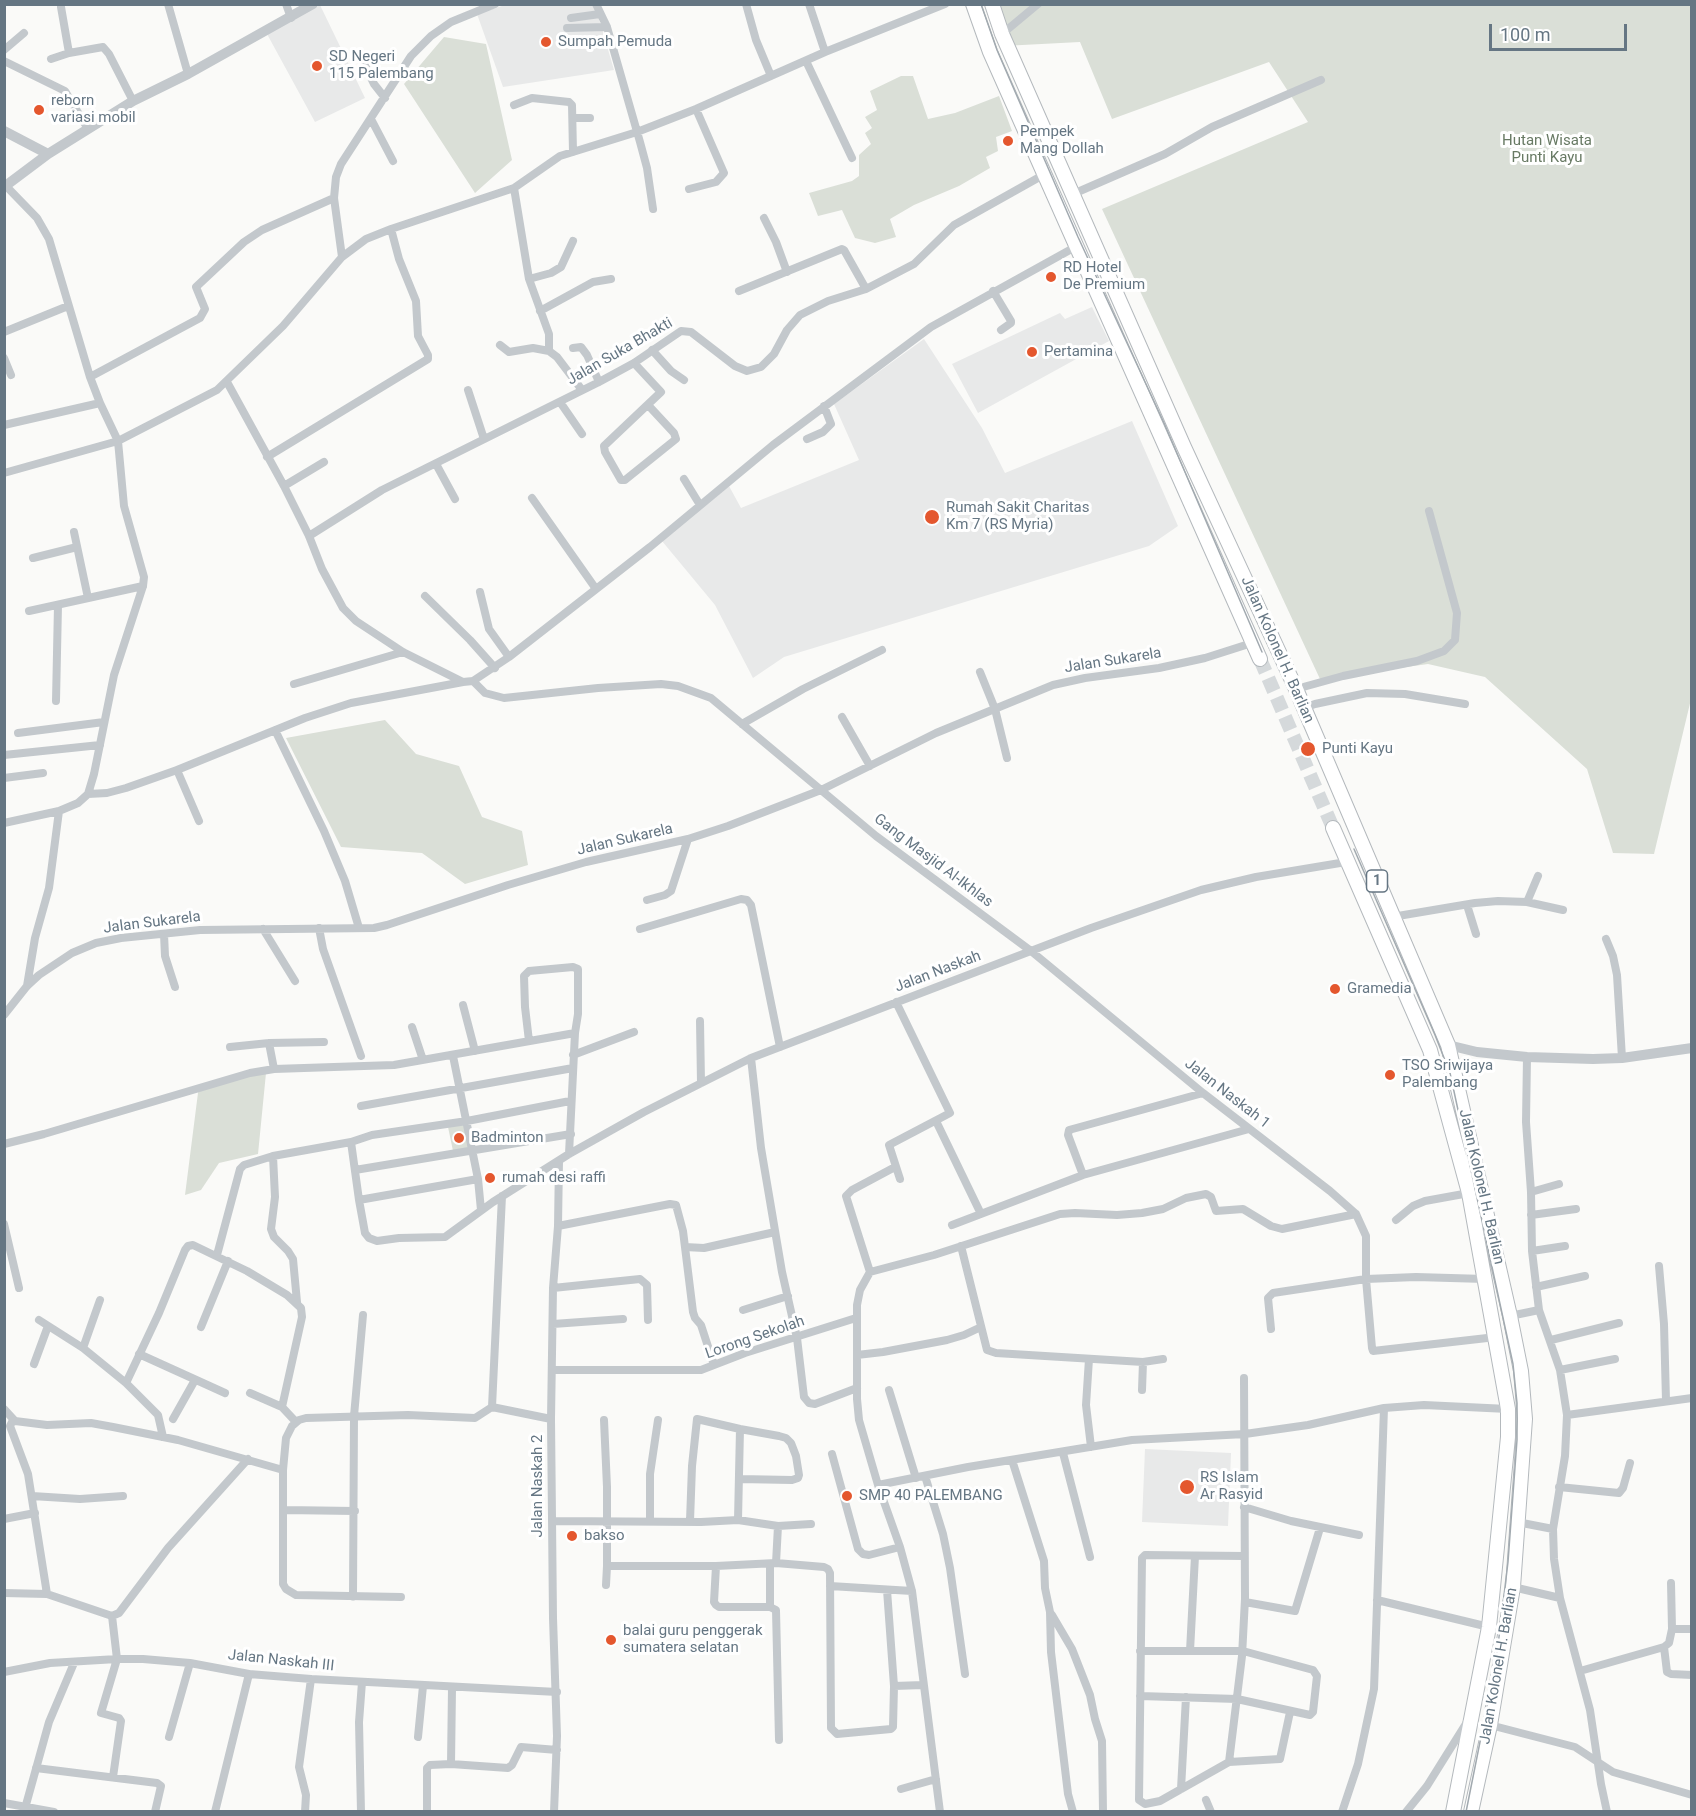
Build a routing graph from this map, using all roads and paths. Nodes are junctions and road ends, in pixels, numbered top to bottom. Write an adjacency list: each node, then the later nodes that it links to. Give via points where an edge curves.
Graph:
1 (168, 4): 27 (street)
2 (286, 4): 14 (street)
3 (313, 4): 14 (street)
4 (495, 4): 30 (street, via 451,22 431,36 411,56)
5 (596, 4): 13 (street)
6 (746, 4): 28 (street)
7 (809, 4): 21 (street)
8 (945, 4): 21 (street)
9 (973, 4): 44 (highway, Jalan Kolonel H. Barlian, via 990,52)
10 (992, 4): 19 (highway, Jalan Kolonel H. Barlian / 1)
11 (1037, 5): 19 (street)
12 (61, 7): 22 (street)
13 (600, 14): 15 (street); 16 (street)
14 (291, 18): 27 (street)
15 (571, 18)
16 (607, 27): 17 (street); 39 (street)
17 (567, 28)
18 (24, 33): 20 (street)
19 (1002, 34): 48 (highway, Jalan Kolonel H. Barlian / 1)
20 (4, 50)
21 (825, 52): 26 (street)
22 (69, 53): 23 (street); 31 (street, via 104,47)
23 (51, 59)
24 (362, 59): 30 (street)
25 (4, 61): 37 (street, via 65,91)
26 (806, 61): 28 (street); 42 (street)
27 (188, 74): 31 (street)
28 (771, 76): 33 (street)
29 (1321, 80): 48 (street)
30 (385, 98): 36 (street)
31 (133, 101): 37 (street)
32 (514, 105): 34 (street, via 532,98 563,100 572,105)
33 (696, 109): 39 (street); 47 (street, via 724,173 716,182)
34 (573, 118): 35 (street); 40 (street)
35 (590, 118)
36 (371, 119): 43 (street); 49 (street, via 341,164)
37 (88, 129): 41 (street)
38 (4, 131): 41 (street)
39 (637, 132): 40 (street); 50 (street)
40 (573, 152): 46 (street, via 560,156)
41 (48, 154): 45 (street)
42 (852, 158)
43 (393, 161)
44 (1045, 174): 54 (highway, Jalan Kolonel H. Barlian); 59 (street, Jalan Suka Bhakti, via 954,225 914,264)
45 (5, 187): 62 (street, via 37,218 49,239)
46 (514, 188): 52 (street); 57 (street)
47 (689, 189)
48 (1073, 194): 119 (highway, Jalan Kolonel H. Barlian / 1)
49 (334, 198): 55 (street); 73 (street, via 244,242 196,287 205,309 200,318)
50 (653, 209)
51 (764, 218): 56 (street)
52 (391, 229): 55 (street, via 366,239); 88 (street, via 416,301 418,336 428,359)
53 (573, 241): 57 (street, via 561,267)
54 (1077, 246): 61 (street); 109 (highway, Jalan Kolonel H. Barlian)
55 (342, 257): 75 (street)
56 (787, 272): 59 (street, via 843,249); 60 (street)
57 (529, 279): 63 (street)
58 (611, 279): 63 (street, via 593,282)
59 (866, 289): 68 (street, Jalan Suka Bhakti, via 800,315 774,354 755,370 735,366 685,330)
60 (739, 291)
61 (993, 291): 64 (street, via 1011,321); 82 (street, via 931,327)
62 (68, 306): 65 (street); 73 (street)
63 (540, 310): 69 (street, via 549,334)
64 (1001, 330)
65 (4, 332)
66 (500, 345): 69 (street, via 509,352 532,348)
67 (573, 348): 76 (street, via 581,347 587,354)
68 (652, 350): 71 (street, Jalan Suka Bhakti); 74 (street)
69 (549, 351): 78 (street)
70 (4, 358): 72 (street)
71 (633, 363): 76 (street, Jalan Suka Bhakti); 81 (street, via 661,392)
72 (11, 375)
73 (90, 377): 80 (street)
74 (684, 380)
75 (227, 382): 87 (street, via 204,398); 88 (street)
76 (599, 382): 78 (street, Jalan Suka Bhakti)
77 (468, 390): 85 (street)
78 (582, 390): 79 (street, Jalan Suka Bhakti)
79 (560, 402): 84 (street); 85 (street, Jalan Suka Bhakti)
80 (100, 403): 83 (street); 87 (street)
81 (648, 405): 81 (street, via 676,439 621,480 604,446)
82 (824, 406): 86 (street, via 831,424); 96 (street)
83 (4, 425)
84 (582, 434)
85 (484, 439): 90 (street, Jalan Suka Bhakti)
86 (807, 439)
87 (118, 441): 91 (street); 102 (street, via 124,506 143,570)
88 (267, 457): 93 (street)
89 (324, 462): 93 (street)
90 (436, 464): 95 (street); 99 (street, Jalan Suka Bhakti, via 382,490)
91 (4, 473)
92 (684, 479): 96 (street)
93 (284, 486): 99 (street)
94 (532, 498): 103 (street)
95 (455, 500)
96 (700, 505): 103 (street)
97 (1429, 512): 119 (street, via 1457,613 1455,640 1444,651 1417,661)
98 (74, 532): 100 (street)
99 (309, 536): 111 (street, via 343,608)
100 (77, 547): 101 (street); 106 (street)
101 (33, 558)
102 (143, 586): 106 (street); 125 (street, via 114,675)
103 (596, 590): 112 (street)
104 (480, 592): 112 (street, via 489,629)
105 (425, 596): 114 (street)
106 (88, 598): 107 (street)
107 (58, 605): 108 (street); 120 (street)
108 (29, 611)
109 (1252, 643): 113 (highway, Jalan Kolonel H. Barlian); 123 (street, Jalan Sukarela, via 1159,668 1053,685)
110 (882, 650): 126 (street)
111 (403, 652): 117 (street); 118 (street)
112 (509, 657): 114 (street)
113 (1260, 659)
114 (495, 668): 116 (street)
115 (980, 672): 123 (street)
116 (473, 681): 117 (street); 126 (street, Gang Masjid Al-Ikhlas, via 485,693 504,698 598,688 678,686 711,698)
117 (463, 682): 127 (street, via 351,703)
118 (294, 684)
119 (1296, 689): 122 (highway, Jalan Kolonel H. Barlian / 1)
120 (56, 701)
121 (1465, 704): 122 (street, via 1405,694 1367,693)
122 (1304, 708): 149 (highway, Jalan Kolonel H. Barlian / 1)
123 (995, 709): 131 (street); 132 (street, Jalan Sukarela)
124 (842, 717): 132 (street)
125 (104, 722): 128 (street); 129 (street)
126 (742, 724): 136 (street, Gang Masjid Al-Ikhlas)
127 (275, 730): 133 (street); 151 (street, via 345,881)
128 (18, 732)
129 (100, 745): 130 (street); 137 (street)
130 (4, 755)
131 (1007, 758)
132 (870, 766): 136 (street, Jalan Sukarela)
133 (177, 770): 137 (street, via 117,791); 139 (street)
134 (43, 773): 135 (street)
135 (4, 778)
136 (821, 790): 142 (street, Jalan Sukarela); 157 (street, Gang Masjid Al-Ikhlas, via 907,860)
137 (88, 794): 138 (street)
138 (58, 811): 140 (street); 159 (street, via 49,888)
139 (199, 821)
140 (4, 823)
141 (1333, 828): 143 (highway, 1)
142 (688, 839): 145 (street, via 671,891); 151 (street, Jalan Sukarela, via 586,862 387,925)
143 (1346, 862): 157 (street, Jalan Naskah, via 1201,890); 207 (highway, 1, via 1430,1050)
144 (1538, 876): 146 (street)
145 (647, 900)
146 (1527, 902): 147 (street); 148 (street)
147 (1467, 905): 149 (street); 155 (street)
148 (1563, 910)
149 (1392, 916): 171 (highway, Jalan Kolonel H. Barlian / 1)
150 (319, 928): 151 (street, Jalan Sukarela); 152 (street, Jalan Sukarela); 177 (street, via 322,949)
151 (359, 928)
152 (263, 929): 154 (street, Jalan Sukarela); 158 (street)
153 (640, 929): 173 (street, via 747,900)
154 (164, 934): 159 (street, Jalan Sukarela, via 84,947); 160 (street, via 165,956)
155 (1476, 934)
156 (1606, 939): 181 (street, via 1617,975)
157 (1031, 951): 161 (street, Jalan Naskah); 187 (street, Jalan Naskah 1)
158 (295, 981)
159 (27, 986): 163 (street, Jalan Sukarela)
160 (175, 987)
161 (896, 1002): 173 (street, Jalan Naskah); 190 (street, via 950,1112)
162 (463, 1005): 175 (street)
163 (4, 1015)
164 (700, 1021): 185 (street)
165 (412, 1027): 182 (street)
166 (634, 1032): 176 (street)
167 (575, 1033): 168 (street); 168 (street, via 578,969 529,971 524,976); 176 (street)
168 (529, 1041): 175 (street)
169 (268, 1042): 170 (street); 172 (street); 184 (street)
170 (324, 1042)
171 (1448, 1045): 179 (street); 240 (highway, Jalan Kolonel H. Barlian / 1)
172 (230, 1047)
173 (780, 1047): 180 (street, Jalan Naskah)
174 (1692, 1048): 181 (street)
175 (475, 1051): 178 (street)
176 (573, 1055): 183 (street)
177 (362, 1056)
178 (453, 1056): 182 (street); 186 (street)
179 (1527, 1057): 181 (street); 206 (street)
180 (751, 1058): 185 (street, Jalan Naskah); 219 (street)
181 (1622, 1058)
182 (423, 1060): 184 (street, via 394,1065)
183 (573, 1068): 186 (street); 188 (street)
184 (274, 1069): 195 (street, via 204,1085)
185 (701, 1083): 197 (street, Jalan Naskah)
186 (460, 1089): 189 (street); 191 (street)
187 (1203, 1093): 192 (street, Jalan Naskah 1); 202 (street, via 1069,1130)
188 (570, 1101): 191 (street); 193 (street)
189 (361, 1106)
190 (936, 1120): 200 (street, via 890,1143); 212 (street)
191 (467, 1121): 194 (street, via 372,1135); 196 (street)
192 (1249, 1129): 202 (street); 213 (street, Jalan Naskah 1)
193 (570, 1134): 196 (street); 197 (street)
194 (351, 1142): 198 (street); 201 (street, Jalan Naskah)
195 (4, 1144)
196 (473, 1151): 201 (street); 203 (street)
197 (568, 1154): 199 (street, Jalan Naskah)
198 (273, 1156): 224 (street, via 241,1168); 236 (street, via 275,1197 271,1229 293,1259)
199 (559, 1161): 208 (street, Jalan Naskah); 218 (street, Jalan Naskah 2)
200 (895, 1167): 204 (street); 227 (street, via 846,1196)
201 (355, 1170): 209 (street, Jalan Naskah)
202 (1083, 1175): 212 (street)
203 (478, 1179): 209 (street); 211 (street)
204 (900, 1179)
205 (1558, 1184): 206 (street)
206 (1531, 1192): 214 (street)
207 (1469, 1193): 215 (street, via 1425,1201); 230 (highway, 1)
208 (502, 1196): 211 (street, Jalan Naskah); 276 (street)
209 (359, 1200): 211 (street, Jalan Naskah, via 365,1233 374,1240 445,1237)
210 (1576, 1209): 214 (street)
211 (481, 1210)
212 (981, 1214): 217 (street)
213 (1356, 1214): 220 (street, via 1282,1229 1243,1209 1216,1211 1206,1194 1142,1213 1060,1214); 229 (street, Jalan Naskah 1, via 1366,1236)
214 (1531, 1215): 223 (street)
215 (1396, 1220)
216 (4, 1224): 232 (street)
217 (952, 1225)
218 (558, 1226): 222 (street, via 674,1204); 233 (street, Jalan Naskah 2)
219 (775, 1232): 222 (street, via 704,1248); 234 (street)
220 (961, 1246): 227 (street); 249 (street)
221 (1565, 1246): 223 (street)
222 (685, 1247): 262 (street, via 695,1318 701,1324)
223 (1532, 1251): 231 (street)
224 (217, 1255): 225 (street); 255 (street, via 193,1245 186,1247)
225 (228, 1261): 236 (street); 248 (street)
226 (1659, 1266): 274 (street)
227 (870, 1272): 241 (street, via 860,1290)
228 (1585, 1276): 231 (street)
229 (1366, 1279): 230 (street); 250 (street, via 1271,1293); 251 (street, Jalan Naskah 1, via 1374,1351)
230 (1485, 1279): 251 (highway, 1)
231 (1536, 1287): 238 (street)
232 (19, 1288)
233 (553, 1288): 244 (street, via 643,1280 647,1285); 246 (street, Jalan Naskah 2)
234 (788, 1296): 237 (street); 252 (street)
235 (100, 1300): 254 (street)
236 (297, 1302): 275 (street, via 302,1317)
237 (743, 1310)
238 (1539, 1310): 240 (street); 253 (street)
239 (363, 1314): 281 (street)
240 (1510, 1316): 314 (highway, Jalan Kolonel H. Barlian / 1, via 1525,1419)
241 (856, 1318): 252 (street, Lorong Sekolah); 256 (street)
242 (623, 1319): 246 (street)
243 (39, 1320): 247 (street)
244 (648, 1320)
245 (1619, 1323): 253 (street)
246 (553, 1324): 263 (street, Jalan Naskah 2)
247 (48, 1326): 254 (street); 261 (street)
248 (201, 1327)
249 (981, 1327): 256 (street, via 947,1340); 257 (street, via 989,1351)
250 (1271, 1329)
251 (1496, 1336): 279 (highway, 1)
252 (796, 1338): 262 (street, Lorong Sekolah); 268 (street, via 807,1401 815,1404)
253 (1551, 1340): 264 (street)
254 (83, 1348): 267 (street)
255 (139, 1354): 266 (street); 267 (street)
256 (857, 1355): 268 (street)
257 (1089, 1359): 260 (street); 291 (street, via 1086,1405)
258 (1163, 1359): 260 (street)
259 (1615, 1359): 264 (street)
260 (1143, 1362): 269 (street)
261 (34, 1364)
262 (714, 1365): 263 (street, Lorong Sekolah, via 696,1371)
263 (552, 1370): 283 (street, Jalan Naskah 2)
264 (1560, 1370): 280 (street)
265 (1244, 1378): 289 (street)
266 (195, 1380): 271 (street); 282 (street)
267 (126, 1383): 290 (street, via 158,1415)
268 (858, 1388): 300 (street, via 859,1420)
269 (1142, 1389)
270 (889, 1390): 298 (street)
271 (225, 1393)
272 (250, 1393): 275 (street)
273 (1692, 1398): 274 (street)
274 (1666, 1401): 280 (street)
275 (282, 1407): 287 (street)
276 (492, 1407): 281 (street, via 475,1418); 283 (street)
277 (1384, 1408): 279 (street, via 1424,1405); 289 (street); 338 (street)
278 (4, 1409): 286 (street)
279 (1508, 1409): 343 (highway, 1)
280 (1567, 1415): 301 (street)
281 (354, 1416): 287 (street); 306 (street)
282 (173, 1419)
283 (551, 1419): 310 (street, Jalan Naskah 2)
284 (604, 1420): 313 (street)
285 (658, 1420): 311 (street, via 650,1474)
286 (15, 1421): 290 (street, via 91,1424); 302 (street, via 10,1426 26,1466)
287 (296, 1422): 297 (street, via 286,1438)
288 (740, 1429): 299 (street); 299 (street, via 786,1438 793,1447 799,1475 792,1480); 312 (street, via 697,1419)
289 (1245, 1434): 291 (street, via 1143,1438); 304 (street)
290 (163, 1437): 294 (street)
291 (1091, 1447): 292 (street)
292 (1063, 1453): 295 (street); 323 (street)
293 (832, 1454): 320 (street, via 858,1549 869,1555)
294 (248, 1459): 297 (street); 342 (street, via 168,1548 124,1608)
295 (1012, 1460): 298 (street); 341 (street, via 1044,1561)
296 (1630, 1463): 301 (street, via 1619,1493)
297 (283, 1470): 305 (street)
298 (920, 1477): 300 (street); 356 (street, via 947,1553)
299 (739, 1479): 309 (street)
300 (878, 1485): 320 (street)
301 (1559, 1486): 318 (street)
302 (32, 1496): 303 (street); 307 (street)
303 (123, 1496)
304 (1244, 1507): 317 (street); 322 (street)
305 (284, 1510): 306 (street); 335 (street, via 286,1589 296,1595)
306 (355, 1511): 335 (street)
307 (35, 1513): 308 (street); 334 (street)
308 (4, 1519)
309 (738, 1520): 312 (street); 316 (street)
310 (552, 1521): 313 (street); 364 (street, Jalan Naskah 2)
311 (650, 1521): 312 (street); 313 (street)
312 (690, 1521)
313 (606, 1522): 325 (street)
314 (1517, 1522): 318 (street); 330 (highway, Jalan Kolonel H. Barlian / 1)
315 (811, 1524): 316 (street)
316 (778, 1526): 324 (street)
317 (1320, 1527): 319 (street); 339 (street, via 1295,1611)
318 (1553, 1530): 337 (street)
319 (1359, 1535)
320 (900, 1547): 332 (street)
321 (1195, 1556): 322 (street); 347 (street, via 1142,1558); 348 (street)
322 (1244, 1556): 339 (street)
323 (1090, 1557)
324 (773, 1563): 326 (street); 329 (street, via 826,1568); 340 (street)
325 (607, 1566): 326 (street); 328 (street)
326 (716, 1566): 340 (street, via 716,1605)
327 (1671, 1583): 344 (street)
328 (606, 1586)
329 (830, 1586): 331 (street); 362 (street, via 833,1732 893,1728)
330 (1513, 1587): 337 (street); 370 (highway, Jalan Kolonel H. Barlian / 1)
331 (887, 1590): 332 (street); 362 (street)
332 (912, 1591): 360 (street)
333 (4, 1593): 334 (street)
334 (47, 1594): 342 (street)
335 (353, 1597): 336 (street)
336 (400, 1597)
337 (1560, 1598): 353 (street)
338 (1377, 1600): 343 (street); 398 (street, via 1371,1712)
339 (1245, 1602): 349 (street)
340 (770, 1607): 373 (street, via 777,1614)
341 (1050, 1612): 395 (street); 396 (street, via 1072,1649 1090,1695 1102,1742)
342 (112, 1616): 350 (street)
343 (1489, 1627): 368 (highway, 1)
344 (1672, 1629): 345 (street); 346 (street, via 1670,1641)
345 (1692, 1629)
346 (1664, 1647): 353 (street); 357 (street, via 1668,1673)
347 (1140, 1651): 348 (street); 365 (street)
348 (1190, 1651): 349 (street)
349 (1243, 1651): 367 (street); 369 (street, via 1316,1673 1312,1713)
350 (117, 1659): 351 (street, Jalan Naskah III); 352 (street, Jalan Naskah III); 379 (street, via 101,1712 121,1721)
351 (74, 1663): 354 (street, Jalan Naskah III, via 50,1663); 378 (street, via 49,1722)
352 (190, 1663): 355 (street, Jalan Naskah III); 371 (street)
353 (1580, 1671): 376 (street)
354 (4, 1672)
355 (249, 1674): 358 (street, Jalan Naskah III); 389 (street)
356 (965, 1674)
357 (1692, 1675)
358 (311, 1679): 359 (street, Jalan Naskah III); 390 (street, via 299,1767 306,1795)
359 (362, 1682): 361 (street, Jalan Naskah III); 391 (street)
360 (923, 1684): 362 (street); 380 (street)
361 (423, 1686): 363 (street, Jalan Naskah III); 372 (street)
362 (894, 1686)
363 (452, 1688): 364 (street, Jalan Naskah III); 377 (street)
364 (557, 1692): 374 (street, Jalan Naskah 2)
365 (1140, 1696): 366 (street); 382 (street, via 1138,1800 1151,1804)
366 (1186, 1696): 367 (street); 382 (street)
367 (1238, 1699): 369 (street); 375 (street)
368 (1474, 1711): 399 (street); 400 (highway, 1)
369 (1290, 1712): 375 (street, via 1280,1759)
370 (1490, 1725): 376 (street, via 1575,1747); 401 (highway, Jalan Kolonel H. Barlian / 1)
371 (169, 1737)
372 (418, 1737)
373 (779, 1740)
374 (557, 1750): 377 (street, via 521,1747 508,1768); 393 (street, Jalan Naskah 2)
375 (1229, 1762): 382 (street)
376 (1598, 1763): 383 (street, via 1612,1772); 402 (street)
377 (451, 1764): 392 (street, via 427,1768)
378 (36, 1768): 379 (street); 386 (street)
379 (113, 1777): 388 (street, via 159,1784)
380 (936, 1779): 381 (street); 394 (street)
381 (901, 1789)
382 (1182, 1789)
383 (1692, 1795)
384 (1206, 1800): 397 (street)
385 (4, 1803): 386 (street)
386 (25, 1809): 387 (street)
387 (54, 1812)
388 (155, 1812)
389 (215, 1812)
390 (305, 1812)
391 (361, 1812)
392 (427, 1812)
393 (554, 1812)
394 (940, 1812)
395 (1073, 1812)
396 (1104, 1812)
397 (1211, 1812)
398 (1342, 1812)
399 (1406, 1812)
400 (1452, 1812)
401 (1471, 1812)
402 (1607, 1812)

